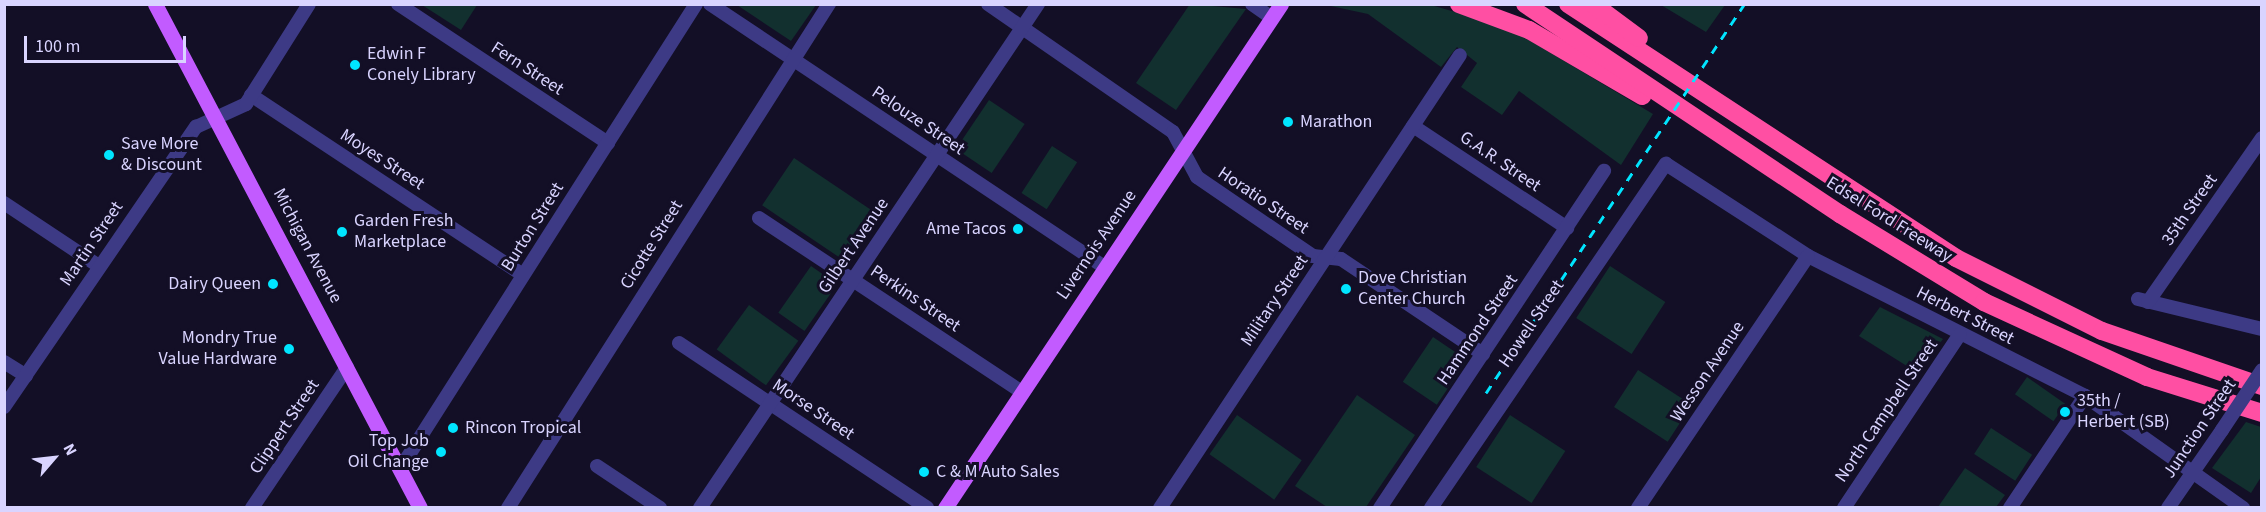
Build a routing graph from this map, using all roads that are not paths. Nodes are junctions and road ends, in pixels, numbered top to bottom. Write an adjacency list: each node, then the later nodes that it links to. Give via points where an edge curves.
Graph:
1 (155, 4): 21 (main road, Michigan Avenue)
2 (309, 4): 19 (street, Martin Street)
3 (398, 4): 24 (street, Fern Street)
4 (696, 4): 24 (street, Burton Street)
5 (710, 4): 18 (street, Pelouze Street)
6 (829, 4): 18 (street, Cicotte Street)
7 (988, 4): 16 (street, Horatio Street)
8 (1038, 4): 16 (street, Gilbert Avenue)
9 (1252, 4): 15 (street)
10 (1281, 4): 15 (main road, Livernois Avenue)
11 (1459, 4): 25 (highway, via 1529,30 1697,129)
12 (1525, 4): 25 (highway, Edsel Ford Freeway)
13 (1568, 4): 20 (highway, Edsel Ford Freeway)
14 (1593, 4): 20 (highway, via 1667,57)
15 (1272, 18): 26 (main road, Livernois Avenue)
16 (1022, 28): 26 (street, Horatio Street, via 1173,132); 27 (street, Gilbert Avenue)
17 (1460, 55): 22 (street, Military Street)
18 (793, 59): 27 (street, Pelouze Street); 56 (street, Cicotte Street)
19 (251, 95): 21 (street, Martin Street, via 239,109); 37 (street, Moyes Street)
20 (1713, 101): 47 (highway, Edsel Ford Freeway, via 1879,212 1992,278 2102,331)
21 (216, 116): 35 (street, Martin Street, via 196,127); 44 (main road, Michigan Avenue)
22 (1413, 126): 32 (street, G.A.R. Street); 34 (street, Military Street)
23 (2262, 138): 39 (street, 35th Street, via 2143,300)
24 (608, 143): 37 (street, Burton Street)
25 (1732, 143): 52 (highway, Edsel Ford Freeway, via 1984,302 2148,378)
26 (1184, 151): 34 (street, Horatio Street, via 1197,177 1313,256); 36 (main road, Livernois Avenue)
27 (936, 154): 36 (street, Pelouze Street); 38 (street, Gilbert Avenue)
28 (1666, 164): 33 (street, Herbert Street); 65 (street, Howell Street)
29 (1604, 171): 32 (street, Hammond Street)
30 (4, 203): 35 (street)
31 (759, 218): 38 (street, Perkins Street)
32 (1567, 228): 42 (street, Hammond Street)
33 (1808, 256): 40 (street, Herbert Street); 66 (street, Wesson Avenue)
34 (1326, 257): 42 (street, Horatio Street, via 1341,259); 63 (street, Military Street)
35 (99, 266): 46 (street, Martin Street)
36 (1106, 268): 48 (main road, Livernois Avenue)
37 (524, 275): 54 (street, Burton Street)
38 (853, 280): 48 (street, Perkins Street); 50 (street, Gilbert Avenue)
39 (2262, 329)
40 (1960, 334): 49 (street, Herbert Street); 67 (street, North Campbell Street)
41 (679, 343): 50 (street, Morse Street)
42 (1483, 354): 64 (street, Hammond Street)
43 (4, 362): 46 (street)
44 (347, 367): 54 (main road, Michigan Avenue); 57 (street, Clippert Street)
45 (2262, 370): 55 (street, Junction Street, bridge)
46 (26, 376): 51 (street, Martin Street)
47 (2262, 386)
48 (1020, 391): 62 (main road, Livernois Avenue)
49 (2085, 396): 55 (street, Herbert Street); 68 (street)
50 (770, 402): 60 (street, Gilbert Avenue); 61 (street, Morse Street)
51 (4, 407)
52 (2262, 413)
53 (597, 466): 59 (street)
54 (400, 469): 58 (main road, Michigan Avenue)
55 (2191, 473): 69 (street, Junction Street); 70 (street, Herbert Street)
56 (510, 504)
57 (252, 507)
58 (420, 507)
59 (660, 507)
60 (700, 507)
61 (927, 507)
62 (945, 507)
63 (1160, 507)
64 (1380, 507)
65 (1431, 507)
66 (1638, 507)
67 (1844, 507)
68 (2010, 507)
69 (2168, 507)
70 (2243, 507)

